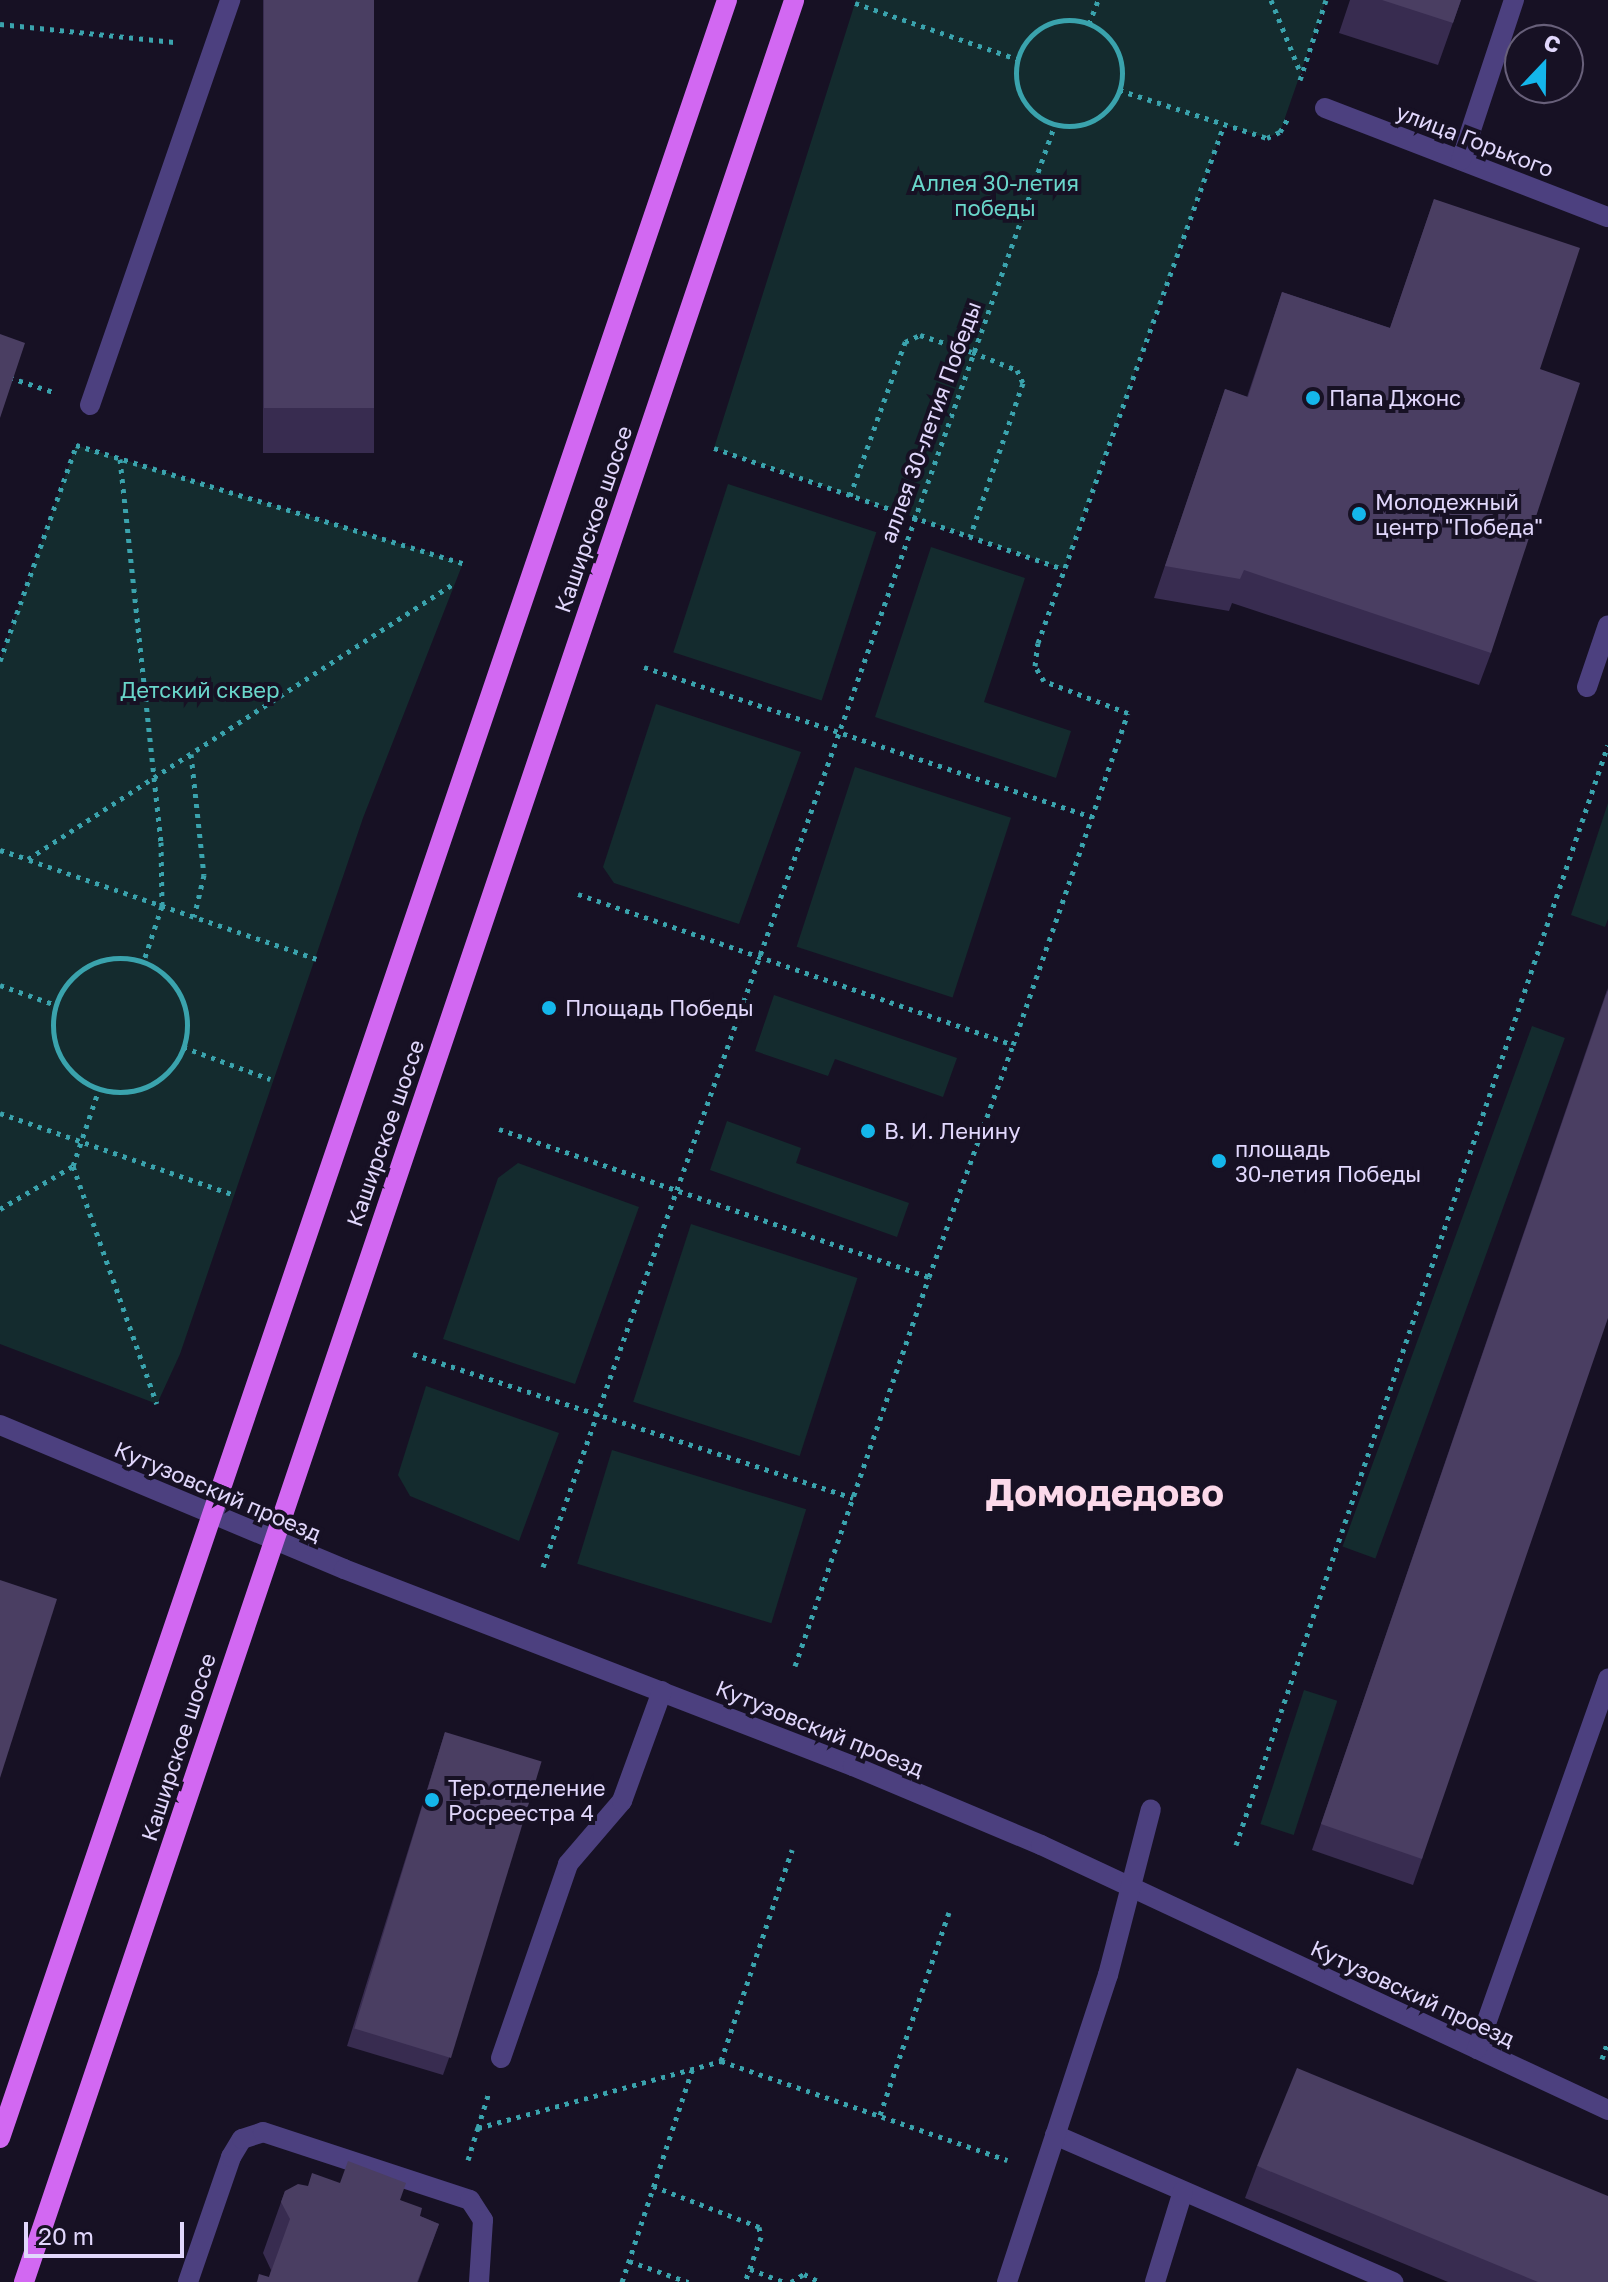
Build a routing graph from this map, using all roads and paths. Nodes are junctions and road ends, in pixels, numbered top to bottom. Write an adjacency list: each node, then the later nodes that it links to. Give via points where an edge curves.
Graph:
1 (230, 0): 11 (street)
2 (727, 0): 69 (main road, Каширское шоссе)
3 (794, 0): 70 (main road, Каширское шоссе)
4 (1098, 0): 10 (path)
5 (1271, 0): 13 (path)
6 (1326, 0): 13 (path)
7 (1514, 0): 19 (street)
8 (855, 3): 12 (path)
9 (0, 24): 11 (path)
10 (1089, 24): 12 (path, via 1053,22 1037,30); 14 (path, via 1115,46 1121,61)
11 (213, 46): 23 (street)
12 (1017, 59): 17 (path, via 1020,95 1030,110)
13 (1301, 75): 15 (path)
14 (1119, 90): 17 (path, via 1095,120); 18 (path)
15 (1295, 97): 16 (path); 18 (path, via 1275,137)
16 (1325, 108): 19 (street, улица Горького)
17 (1055, 124): 21 (path, аллея 30-летия Победы)
18 (1224, 125): 31 (path)
19 (1461, 160): 20 (street, улица Горького)
20 (1608, 217)
21 (972, 352): 27 (path, via 920,335 905,342); 28 (path, аллея 30-летия Победы); 29 (path, via 1017,370 1023,383)
22 (0, 374): 23 (path)
23 (90, 405): 24 (path)
24 (76, 445): 26 (path); 34 (path)
25 (714, 448): 27 (path)
26 (120, 459): 30 (path); 40 (path)
27 (850, 496): 28 (path)
28 (912, 517): 29 (path); 37 (path, аллея 30-летия Победы)
29 (970, 537): 31 (path)
30 (463, 563)
31 (1064, 569): 41 (path, via 1038,643 1038,674 1057,688 1128,713)
32 (453, 584): 39 (path)
33 (1608, 625): 36 (street)
34 (0, 661)
35 (644, 667): 37 (path)
36 (1587, 687)
37 (838, 732): 41 (path); 47 (path, аллея 30-летия Победы)
38 (1608, 745): 76 (path)
39 (191, 754): 40 (path); 46 (path, via 204,875)
40 (156, 776): 43 (path); 45 (path)
41 (1092, 817): 52 (path)
42 (0, 850): 43 (path)
43 (28, 859): 45 (path)
44 (578, 894): 47 (path)
45 (162, 906): 46 (path); 49 (path)
46 (194, 917): 48 (path)
47 (760, 957): 52 (path); 60 (path, аллея 30-летия Победы)
48 (316, 959)
49 (143, 963): 51 (path, via 104,960 83,968); 53 (path, via 168,978 181,996 187,1017)
50 (0, 985): 51 (path)
51 (56, 1005): 55 (path, via 53,1028 58,1050 68,1069)
52 (1013, 1045): 63 (path)
53 (183, 1047): 54 (path); 55 (path, via 166,1075 147,1087 126,1092)
54 (270, 1079)
55 (99, 1089): 58 (path)
56 (0, 1113): 58 (path)
57 (499, 1129): 60 (path)
58 (82, 1141): 59 (path); 61 (path)
59 (73, 1166): 62 (path); 65 (path)
60 (676, 1190): 63 (path); 66 (path, аллея 30-летия Победы)
61 (231, 1194)
62 (0, 1209)
63 (929, 1277): 68 (path)
64 (413, 1354): 66 (path)
65 (157, 1404)
66 (596, 1415): 68 (path); 71 (path, аллея 30-летия Победы)
67 (0, 1425): 69 (street, Кутузовский проезд)
68 (853, 1498): 72 (path)
69 (210, 1513): 70 (street, Кутузовский проезд); 89 (main road, Каширское шоссе)
70 (272, 1540): 74 (street, Кутузовский проезд); 96 (main road, Каширское шоссе)
71 (543, 1567)
72 (795, 1666)
73 (1608, 1679): 81 (street)
74 (662, 1691): 78 (street, Кутузовский проезд); 82 (street, via 622,1801 568,1864)
75 (1151, 1809): 78 (street)
76 (1236, 1845)
77 (792, 1850): 84 (path)
78 (1133, 1886): 81 (street, Кутузовский проезд); 88 (street)
79 (949, 1912): 87 (path)
80 (1608, 2041): 83 (path)
81 (1477, 2049): 86 (street, Кутузовский проезд)
82 (501, 2058)
83 (1602, 2059)
84 (721, 2061): 85 (path); 87 (path)
85 (692, 2069): 91 (path); 93 (path, via 478,2128)
86 (1608, 2110)
87 (880, 2116): 90 (path)
88 (1055, 2135): 90 (street); 92 (street)
89 (0, 2138)
90 (1043, 2172): 105 (street)
91 (653, 2186): 94 (path); 95 (path, via 755,2224 761,2237)
92 (1183, 2191): 106 (street); 107 (street)
93 (458, 2194): 97 (street, via 277,2136 251,2134 231,2157); 98 (street, via 470,2200 483,2220)
94 (629, 2261): 99 (path); 100 (path)
95 (750, 2269): 101 (path); 102 (path)
96 (24, 2282)
97 (188, 2282)
98 (479, 2282)
99 (622, 2282)
100 (688, 2282)
101 (745, 2282)
102 (784, 2282)
103 (791, 2282): 104 (path, via 804,2274)
104 (820, 2282)
105 (1007, 2282)
106 (1155, 2282)
107 (1393, 2282)

